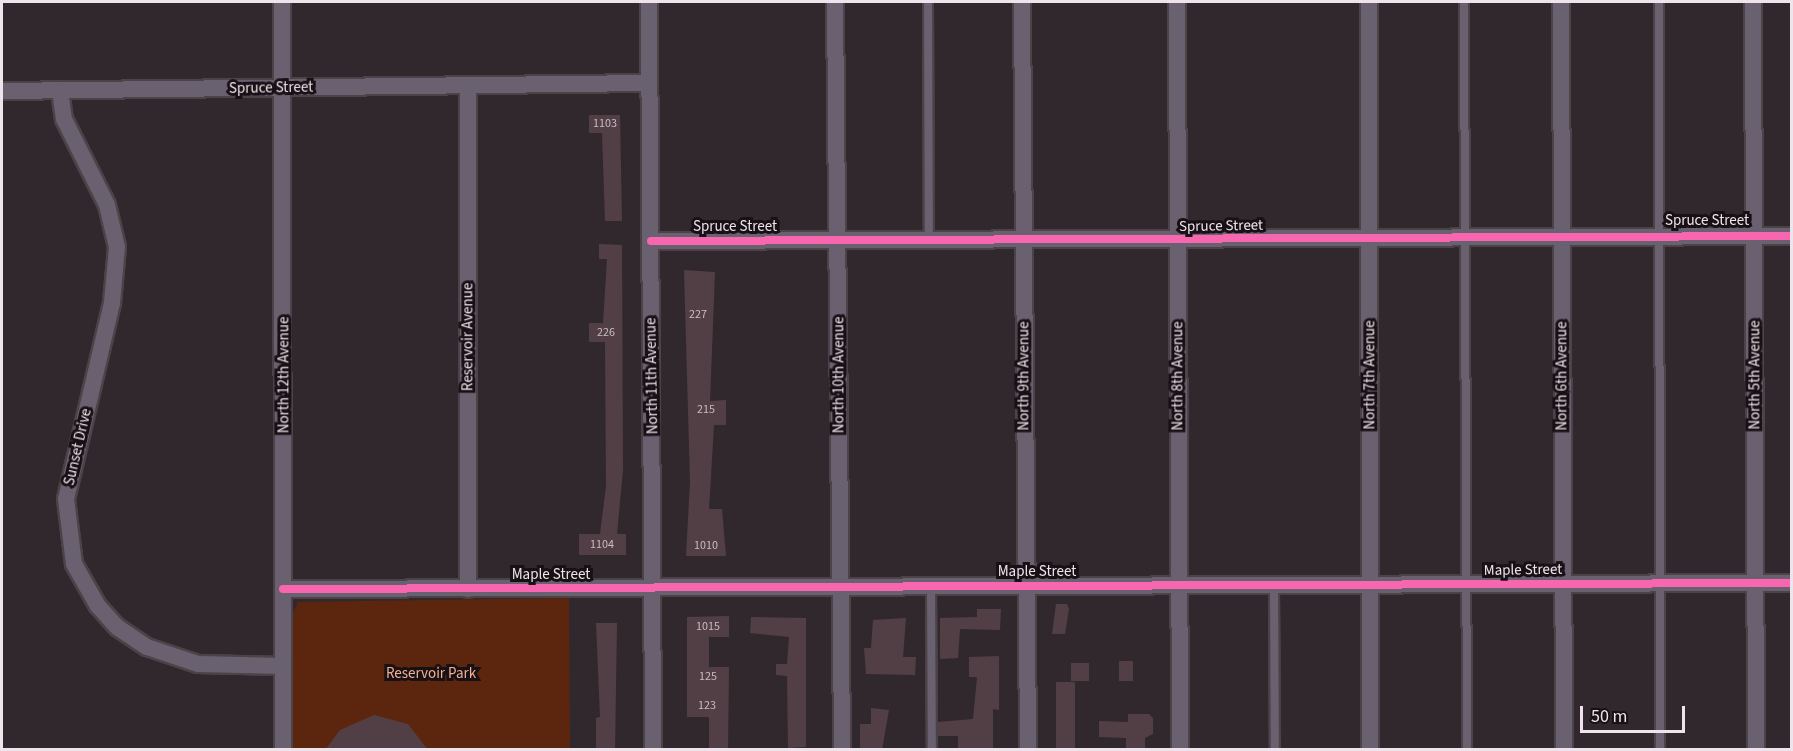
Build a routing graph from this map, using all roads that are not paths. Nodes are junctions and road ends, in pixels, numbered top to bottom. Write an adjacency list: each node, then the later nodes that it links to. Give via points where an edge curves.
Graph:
1 (282, 2): 14 (street, North 12th Avenue)
2 (649, 2): 12 (street, North 11th Avenue)
3 (835, 2): 25 (street, North 10th Avenue)
4 (928, 2): 26 (lane)
5 (1022, 2): 27 (street, North 9th Avenue)
6 (1177, 2): 23 (street, North 8th Avenue)
7 (1369, 2): 22 (street, North 7th Avenue)
8 (1464, 2): 21 (lane)
9 (1561, 2): 19 (street, North 6th Avenue)
10 (1659, 2): 17 (lane)
11 (1753, 2): 18 (street, North 5th Avenue)
12 (649, 83): 13 (street, Spruce Street); 24 (street, North 11th Avenue)
13 (468, 85): 14 (street, Spruce Street); 41 (street, Reservoir Avenue)
14 (284, 88): 16 (street, Spruce Street); 40 (street, North 12th Avenue)
15 (2, 91): 16 (street, Spruce Street)
16 (60, 91): 42 (street, Sunset Drive, via 64,119 107,205 117,247 112,303 66,498 74,564 98,606 117,627 147,647 198,664)
17 (1659, 235): 18 (street, Spruce Street); 19 (street, Spruce Street); 28 (lane)
18 (1755, 235): 20 (street, Spruce Street); 29 (street, North 5th Avenue)
19 (1562, 236): 21 (street, Spruce Street); 32 (street, North 6th Avenue)
20 (1791, 236)
21 (1466, 237): 22 (street, Spruce Street); 31 (lane)
22 (1370, 238): 23 (street, Spruce Street); 38 (street, North 7th Avenue)
23 (1177, 240): 27 (street, Spruce Street); 37 (street, North 8th Avenue)
24 (651, 241): 25 (street, Spruce Street); 39 (street, North 11th Avenue)
25 (838, 241): 26 (street, Spruce Street); 34 (street, North 10th Avenue)
26 (929, 241): 27 (street, Spruce Street)
27 (1023, 241): 36 (street, North 9th Avenue)
28 (1661, 583): 29 (street, Maple Street); 32 (street, Maple Street); 53 (lane)
29 (1755, 583): 30 (street, Maple Street); 54 (street, North 5th Avenue)
30 (1791, 583)
31 (1467, 584): 32 (street, Maple Street); 38 (street, Maple Street); 51 (lane)
32 (1562, 584): 52 (street, North 6th Avenue)
33 (1274, 585): 37 (street, Maple Street); 38 (street, Maple Street); 49 (lane)
34 (840, 586): 35 (street, Maple Street); 39 (street, Maple Street); 45 (street, North 10th Avenue)
35 (931, 586): 36 (street, Maple Street); 46 (lane)
36 (1026, 586): 37 (street, Maple Street); 47 (street, North 9th Avenue)
37 (1179, 586): 48 (street, North 8th Avenue)
38 (1370, 586): 50 (street, North 7th Avenue)
39 (654, 587): 41 (street, Maple Street); 44 (street, North 11th Avenue)
40 (284, 589): 41 (street, Maple Street); 42 (street, North 12th Avenue)
41 (468, 589)
42 (283, 666): 43 (street, North 12th Avenue)
43 (283, 750)
44 (653, 750)
45 (842, 750)
46 (932, 750)
47 (1028, 750)
48 (1180, 750)
49 (1275, 750)
50 (1370, 750)
51 (1467, 750)
52 (1564, 750)
53 (1660, 750)
54 (1756, 750)

